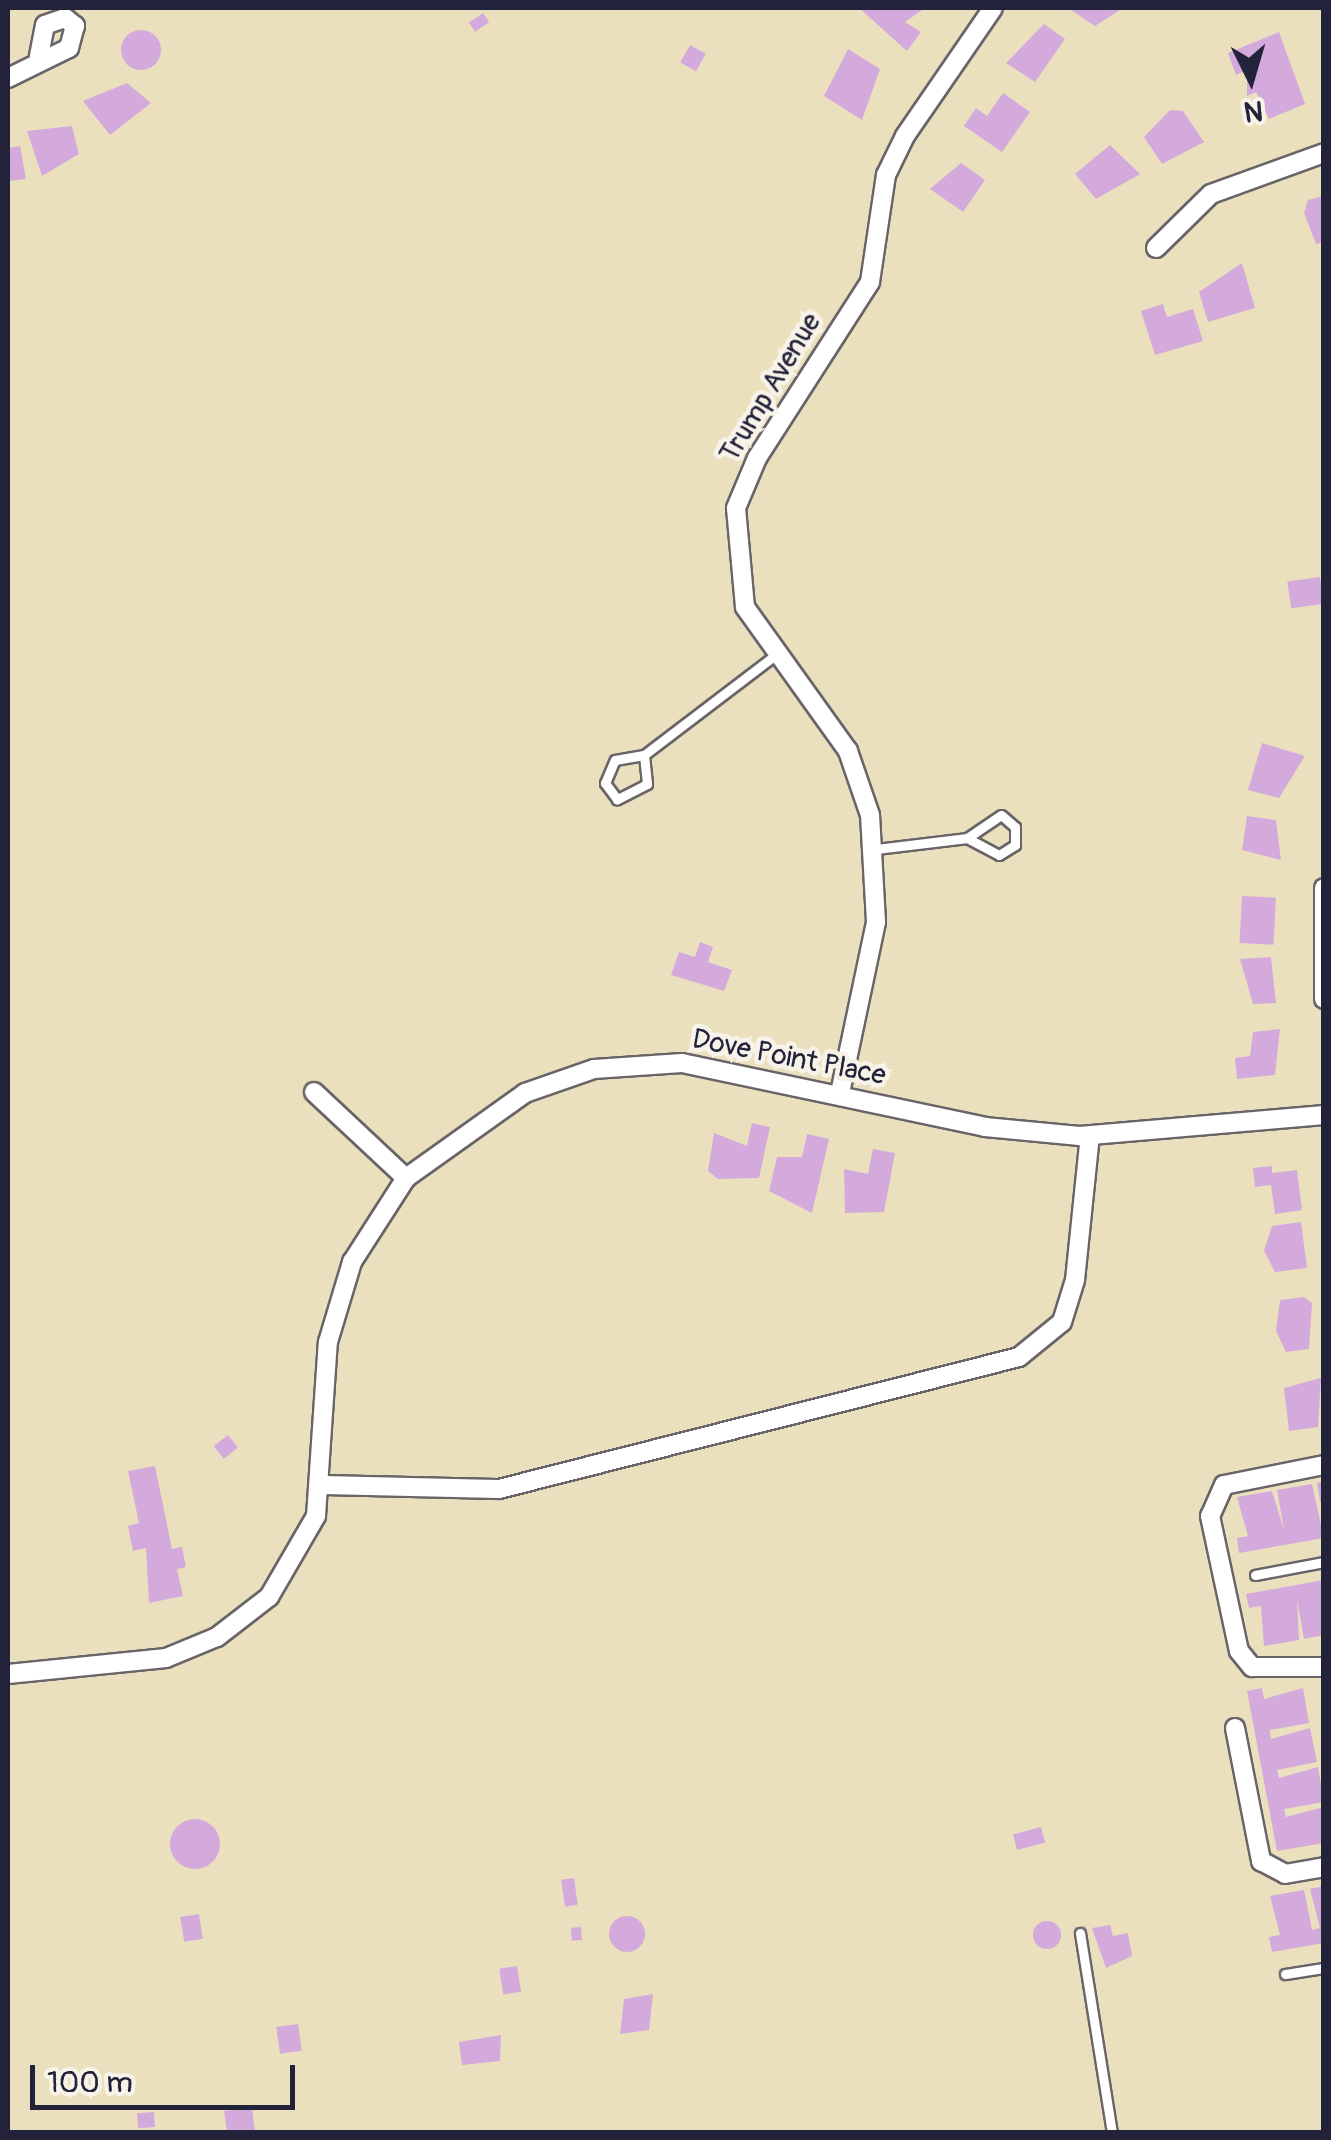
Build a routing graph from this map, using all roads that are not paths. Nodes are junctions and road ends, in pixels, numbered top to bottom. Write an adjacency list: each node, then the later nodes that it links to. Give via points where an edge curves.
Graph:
1 (993, 8): 6 (street, Trump Avenue, via 905,136 886,175 870,282 741,493 733,532 742,595)
2 (38, 57): 3 (street)
3 (8, 78)
4 (1324, 154): 5 (street, via 1211,194)
5 (1156, 248)
6 (774, 656): 7 (lane); 9 (street, Trump Avenue, via 848,751)
7 (644, 755): 7 (lane, via 615,760 605,783 617,799 647,784)
8 (967, 838): 8 (lane, via 999,855 1015,845 1014,827 1001,815); 9 (lane)
9 (876, 849): 13 (street, Trump Avenue, via 876,922)
10 (1324, 888): 11 (street)
11 (1324, 999)
12 (314, 1092): 16 (street)
13 (840, 1094): 15 (street, Dove Point Place, via 985,1127); 16 (street, Dove Point Place, via 682,1063 594,1070 525,1093)
14 (1324, 1115): 15 (street, Dove Point Place)
15 (1090, 1136): 18 (street, via 1075,1280 1062,1322 1019,1357 499,1489)
16 (406, 1178): 18 (street, Dove Point Place, via 368,1232 340,1297 324,1376)
17 (1324, 1465): 21 (street, via 1224,1485 1210,1516 1239,1651 1252,1668)
18 (322, 1484): 22 (street, Dove Point Place, via 289,1572 217,1637 138,1664)
19 (1324, 1562): 20 (lane)
20 (1254, 1575)
21 (1323, 1673)
22 (8, 1674)
23 (1235, 1728): 24 (street, via 1262,1861 1285,1874)
24 (1324, 1867)
25 (1080, 1933): 28 (lane)
26 (1324, 1968): 27 (lane)
27 (1285, 1974)
28 (1112, 2132)

